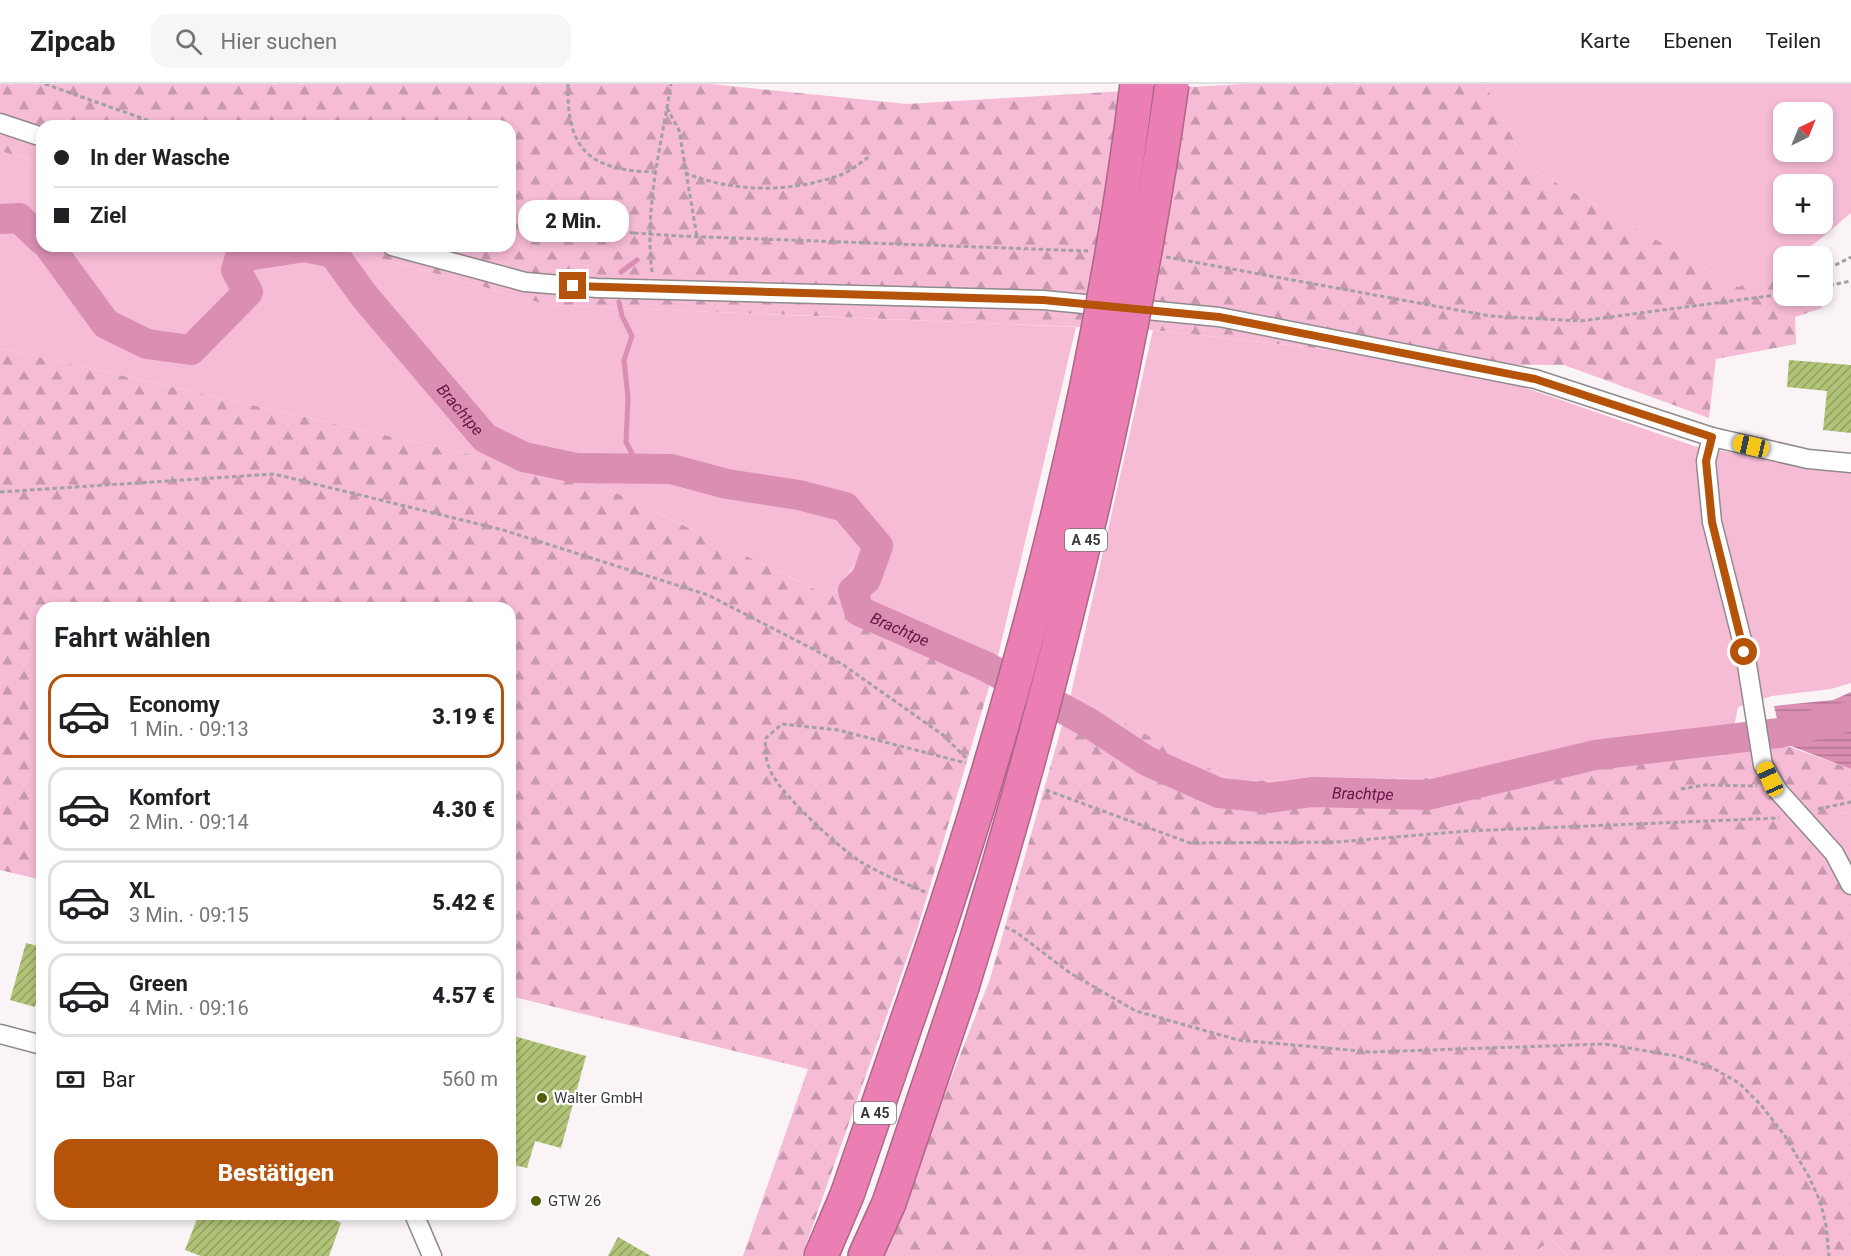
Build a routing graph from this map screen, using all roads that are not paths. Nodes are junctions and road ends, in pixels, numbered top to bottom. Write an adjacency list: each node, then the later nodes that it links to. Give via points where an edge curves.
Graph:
1 (1137, 84): 13 (highway, A 45, bridge, via 1099,326 1052,543 994,758 847,1196)
2 (1172, 84): 14 (highway, A 45, bridge, via 1140,286 1080,570 1044,710 962,987 889,1203)
3 (0, 123): 4 (street)
4 (36, 135)
5 (414, 252): 6 (street, via 525,282 654,290 1043,300 1219,317 1535,379)
6 (1712, 437): 7 (street, via 1808,459); 8 (street, via 1706,461 1712,522 1756,712 1763,765 1779,792 1834,853)
7 (1851, 463)
8 (1851, 885)
9 (0, 1034): 10 (street)
10 (36, 1043)
11 (417, 1220): 12 (street)
12 (432, 1256)
13 (821, 1256)
14 (865, 1256)

